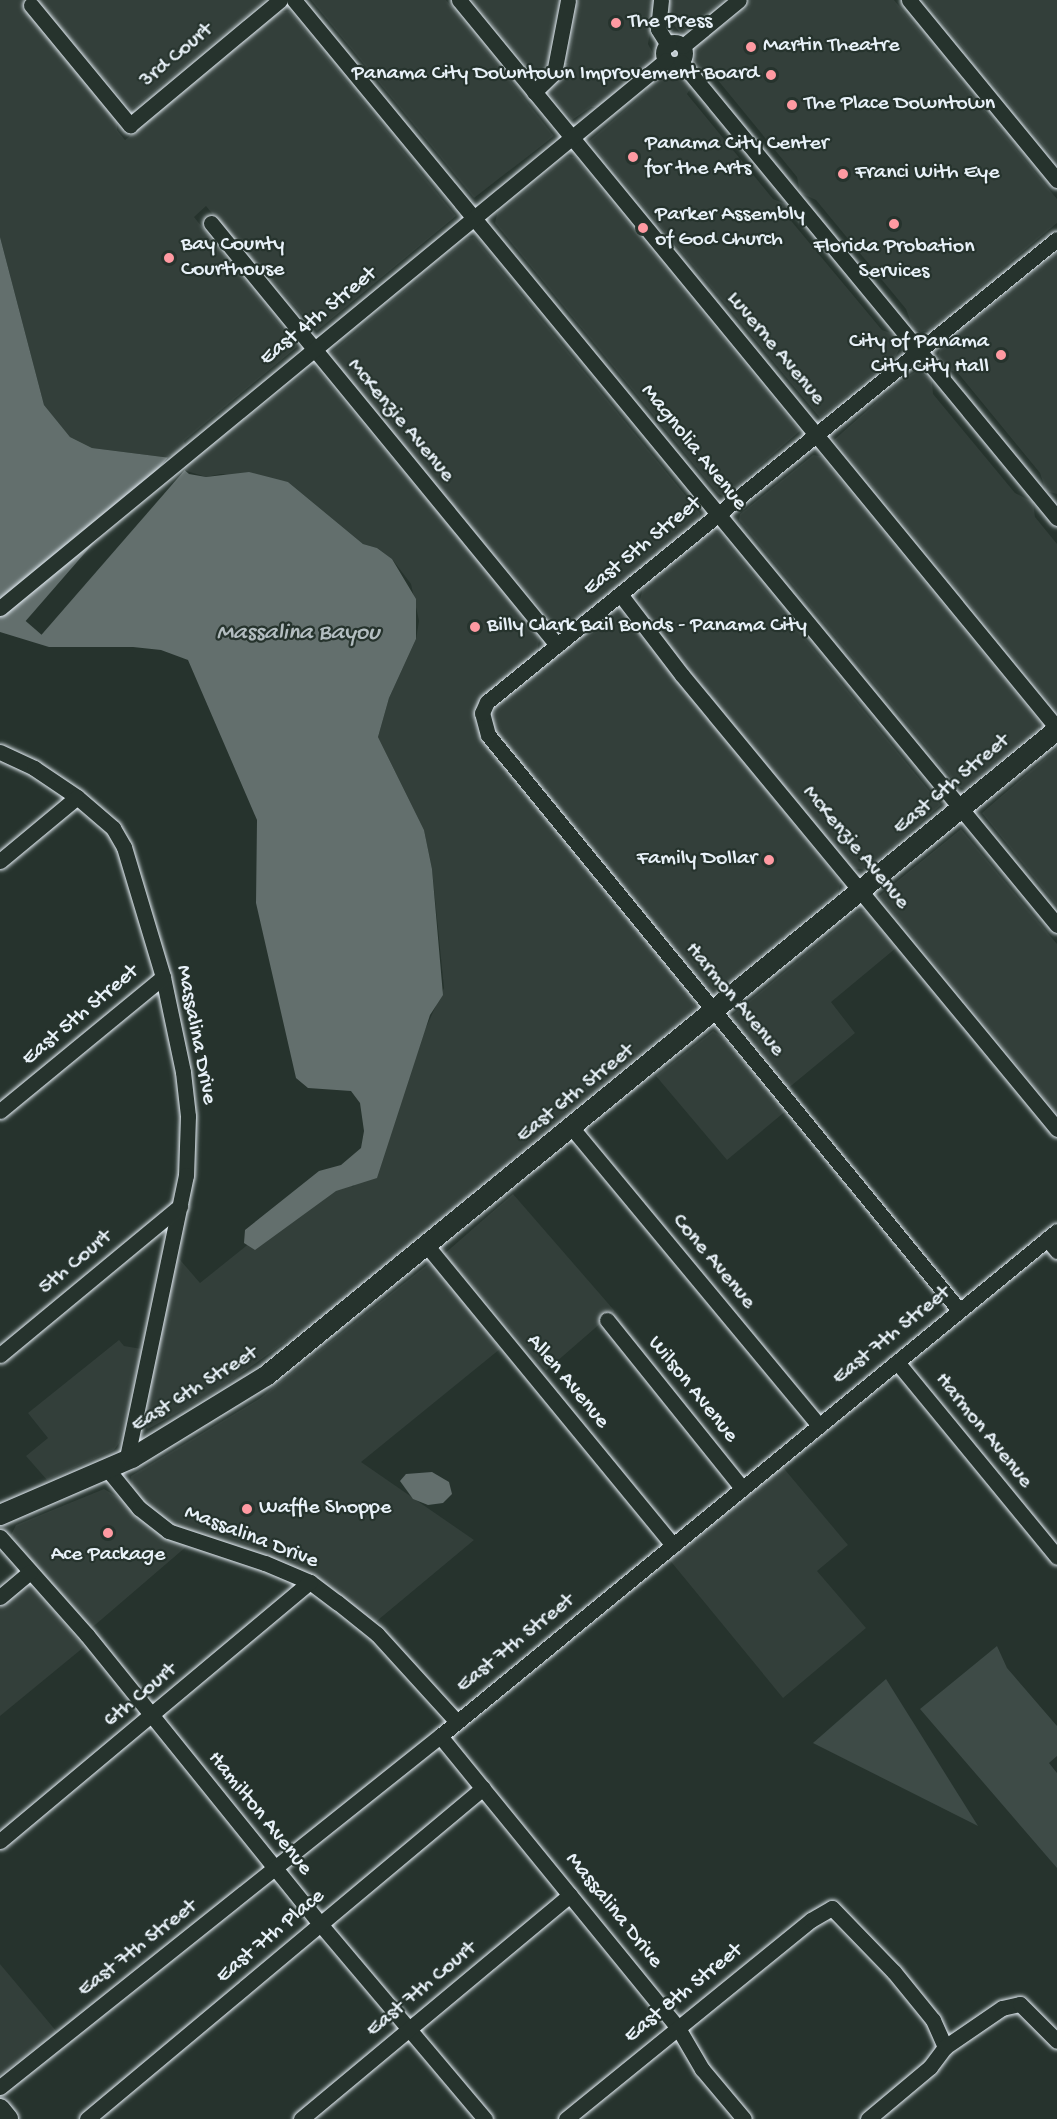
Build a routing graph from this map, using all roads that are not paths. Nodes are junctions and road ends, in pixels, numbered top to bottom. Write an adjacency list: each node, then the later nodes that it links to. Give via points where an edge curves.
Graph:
1 (280, 0): 8 (street, 3rd Court, via 130,125)
2 (294, 0): 13 (street, Magnolia Avenue)
3 (459, 0): 10 (street, Luverne Avenue)
4 (568, 0): 10 (street, via 554,73)
5 (662, 0): 9 (street, via 658,29)
6 (739, 0): 9 (street, East 4th Street)
7 (909, 0): 12 (street)
8 (30, 5)
9 (674, 53): 11 (street, East 4th Street); 17 (street)
10 (534, 92): 11 (street, Luverne Avenue)
11 (571, 138): 13 (street, East 4th Street); 18 (street, Luverne Avenue)
12 (1057, 180)
13 (476, 218): 16 (street, East 4th Street); 19 (street, Magnolia Avenue)
14 (211, 223): 16 (street, McKenzie Avenue)
15 (1057, 239): 17 (street, East 5th Street)
16 (314, 350): 22 (street, East 4th Street); 23 (street, McKenzie Avenue)
17 (920, 351): 18 (street, East 5th Street); 20 (street)
18 (817, 435): 19 (street, East 5th Street); 25 (street, Luverne Avenue)
19 (718, 514): 21 (street, East 5th Street); 28 (street, Magnolia Avenue)
20 (1057, 518)
21 (620, 594): 23 (street, East 5th Street); 30 (street, McKenzie Avenue)
22 (0, 608)
23 (557, 645): 24 (street, East 5th Street, via 487,702)
24 (482, 713): 33 (street, Harmon Avenue, via 488,735)
25 (1057, 729): 28 (main road, East 6th Street)
26 (0, 752): 27 (street, Massalina Drive, via 34,768)
27 (77, 797): 29 (street); 32 (street, Massalina Drive, via 113,828 124,847)
28 (961, 809): 30 (main road, East 6th Street); 31 (street, Magnolia Avenue)
29 (0, 861)
30 (861, 891): 33 (main road, East 6th Street); 36 (street, McKenzie Avenue)
31 (1057, 925)
32 (163, 977): 34 (street, East 5th Street); 37 (street, Massalina Drive, via 186,1097 188,1163)
33 (714, 1012): 35 (main road, East 6th Street); 40 (street, Harmon Avenue)
34 (0, 1112)
35 (572, 1128): 39 (main road, East 6th Street); 44 (street, Cone Avenue)
36 (1057, 1129)
37 (180, 1206): 42 (street, 5th Court); 45 (street, Massalina Drive)
38 (1054, 1241): 40 (street, East 7th Street)
39 (428, 1247): 45 (main road, East 6th Street, via 250,1387); 50 (street, Allen Avenue)
40 (959, 1310): 43 (street, East 7th Street)
41 (607, 1320): 47 (street, Wilson Avenue)
42 (0, 1355)
43 (897, 1362): 44 (street, East 7th Street); 51 (street, Harmon Avenue)
44 (819, 1426): 47 (street, East 7th Street)
45 (126, 1461): 46 (main road, East 6th Street)
46 (108, 1470): 48 (main road, East 6th Street); 53 (street, Massalina Drive, via 139,1508 168,1531)
47 (742, 1488): 50 (street, East 7th Street)
48 (0, 1515)
49 (0, 1537): 52 (street, Hamilton Avenue)
50 (673, 1545): 56 (street, East 7th Street)
51 (1057, 1557)
52 (30, 1572): 54 (street); 55 (street, Hamilton Avenue, via 87,1635)
53 (310, 1582): 55 (street, 6th Court); 56 (street, Massalina Drive, via 377,1634)
54 (0, 1597)
55 (151, 1717): 59 (street, 6th Court); 60 (street, Hamilton Avenue)
56 (457, 1722): 57 (street, East 7th Street)
57 (440, 1736): 58 (street, Massalina Drive); 60 (street, East 7th Street)
58 (483, 1788): 61 (street, Massalina Drive); 62 (street, East 7th Place)
59 (0, 1842)
60 (275, 1869): 62 (street, Hamilton Avenue); 67 (street, East 7th Street)
61 (570, 1895): 63 (street, Massalina Drive); 64 (street, East 7th Court)
62 (321, 1925): 64 (street, Hamilton Avenue); 70 (street, East 7th Place)
63 (678, 2028): 66 (street, East 8th Street, via 810,1920 832,1908 894,1972 933,2020); 73 (street, East 8th Street); 74 (street, Massalina Drive, via 702,2069)
64 (411, 2029): 71 (street, East 7th Court); 72 (street, Hamilton Avenue)
65 (1057, 2041): 66 (street, via 1020,2004 1002,2008)
66 (945, 2048): 75 (street, via 930,2067)
67 (0, 2087)
68 (0, 2109): 69 (main road)
69 (8, 2119)
70 (87, 2119)
71 (302, 2119)
72 (485, 2119)
73 (566, 2119)
74 (744, 2119)
75 (867, 2119)

